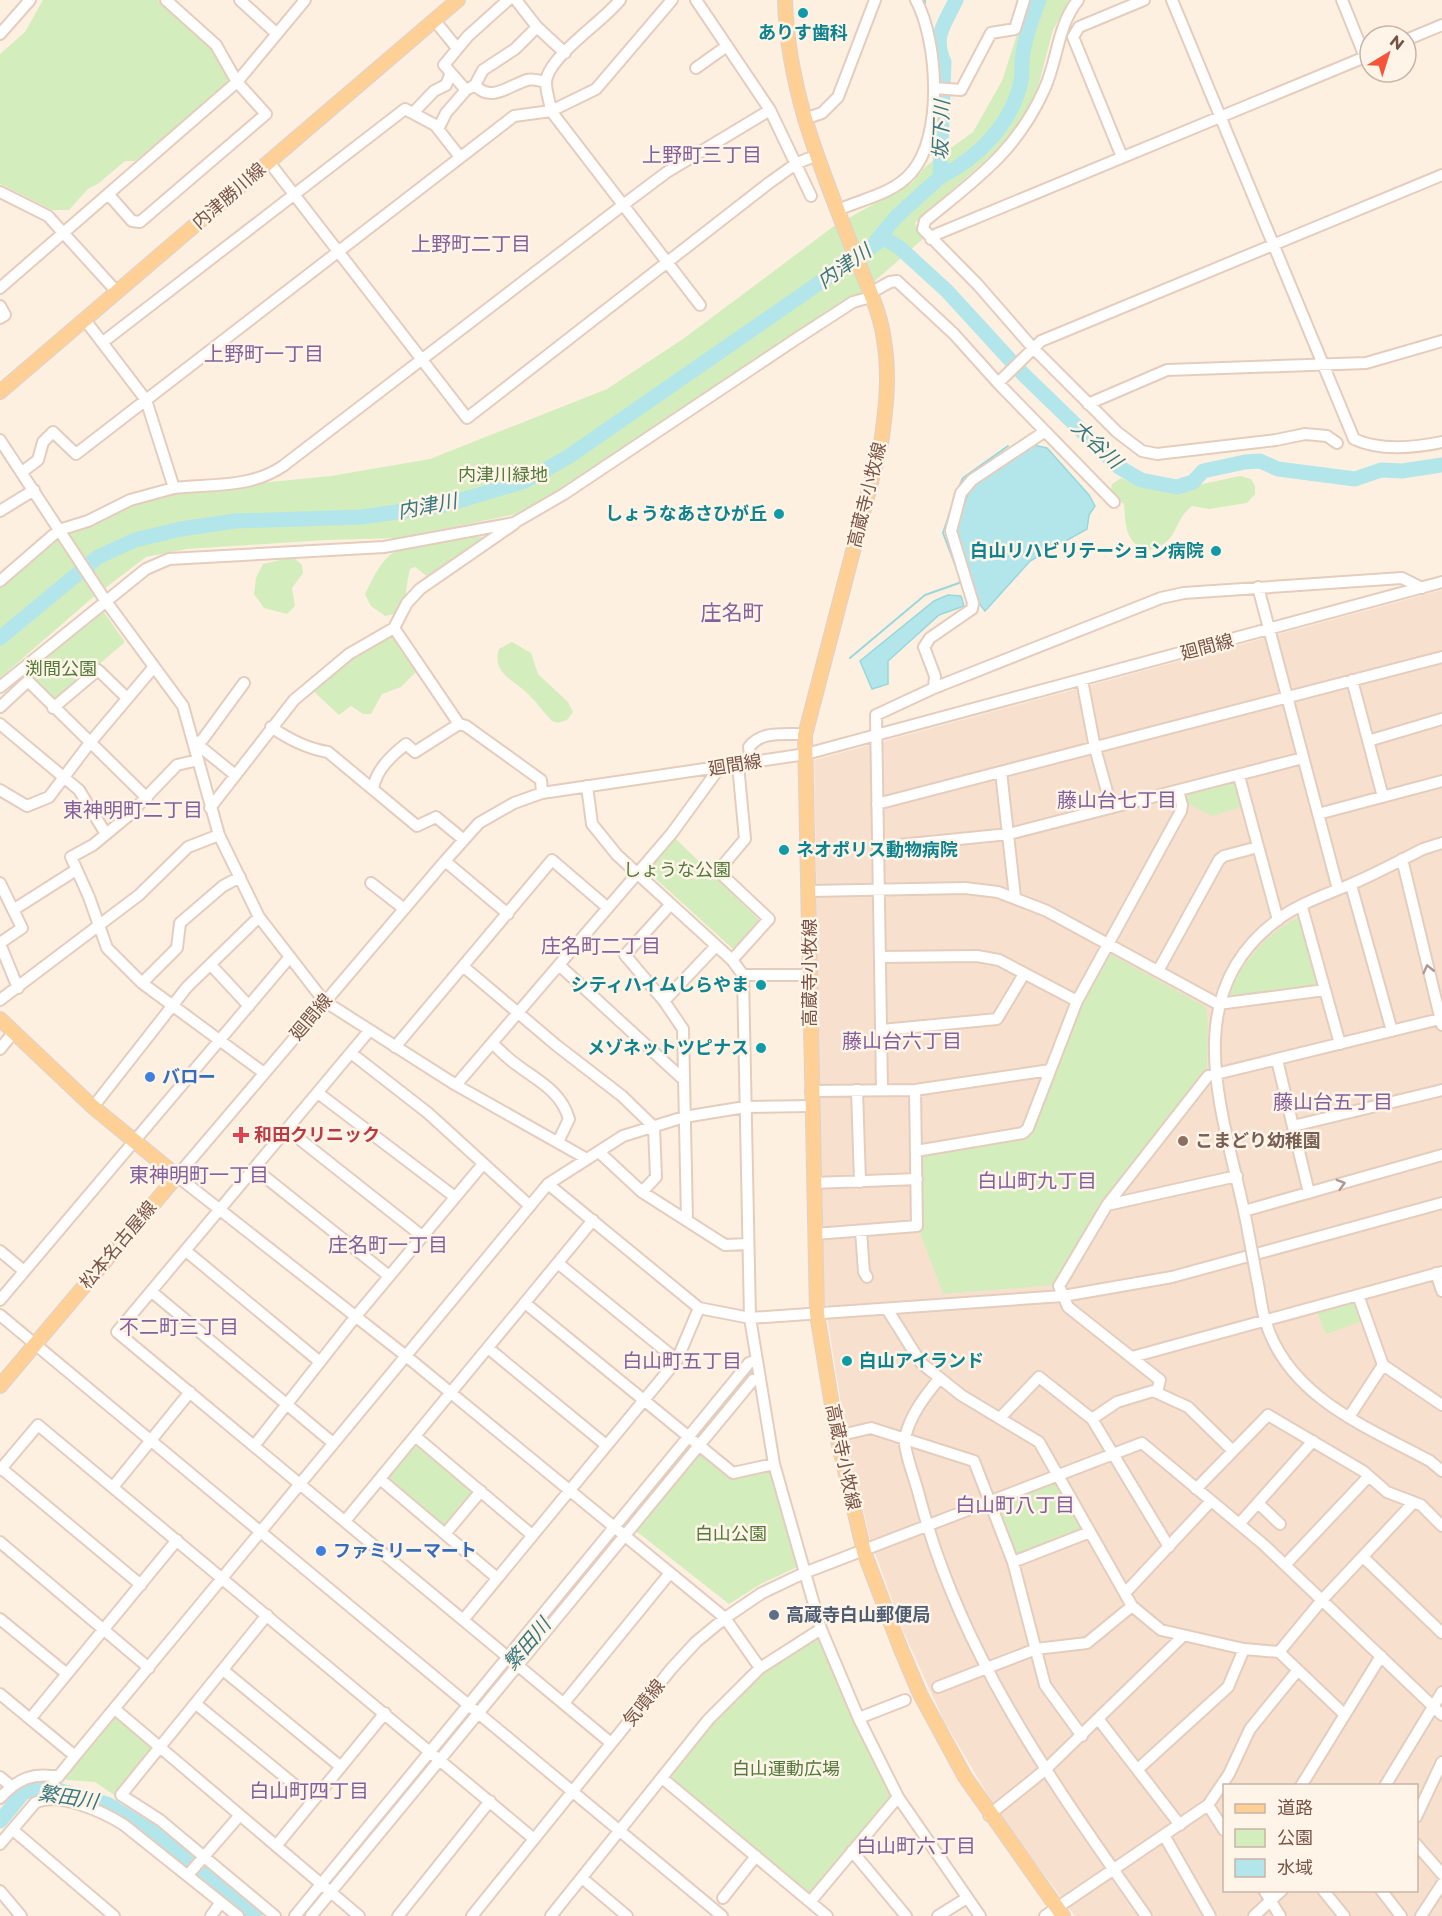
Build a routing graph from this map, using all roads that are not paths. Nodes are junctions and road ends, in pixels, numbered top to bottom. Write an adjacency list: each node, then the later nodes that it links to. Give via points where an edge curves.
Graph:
1 (30, 0): 22 (street)
2 (166, 0): 32 (street, via 216,45)
3 (240, 0): 23 (street)
4 (305, 0): 23 (street)
5 (458, 0): 19 (main road, 内津勝川線)
6 (508, 0): 27 (street)
7 (516, 0): 21 (street)
8 (620, 0): 28 (street)
9 (672, 0): 37 (street, via 602,84)
10 (696, 0): 26 (street)
11 (785, 0): 40 (main road, 高蔵寺小牧線, via 789,56)
12 (875, 0): 40 (street, via 838,97 822,113)
13 (916, 0): 35 (street)
14 (1024, 0): 35 (street, via 1015,29 991,33 966,85 961,90)
15 (1078, 0): 55 (street, via 1062,29 1044,90 1024,129 990,167 925,221 923,229)
16 (1144, 0): 44 (street, via 1079,27 1072,37)
17 (1172, 0): 39 (street)
18 (1342, 0): 24 (street)
19 (435, 21): 27 (street); 45 (main road, 内津勝川線)
20 (1442, 25): 25 (street)
21 (537, 27): 28 (street); 34 (street, via 515,49 483,70)
22 (0, 34)
23 (278, 34): 32 (street)
24 (1358, 34)
25 (1418, 35)
26 (727, 46): 30 (street); 36 (street)
27 (457, 48): 31 (street, via 444,64)
28 (565, 53): 33 (street)
29 (1358, 60): 39 (street)
30 (696, 68)
31 (451, 73): 34 (street); 38 (street, via 446,85 434,91)
32 (237, 82): 49 (street); 49 (street, via 266,114 140,222 132,221)
33 (546, 82): 34 (street, via 530,79 492,95); 37 (street)
34 (470, 88): 41 (street, via 446,113)
35 (940, 89): 53 (street, via 923,157 911,174)
36 (770, 110): 46 (street); 52 (street, via 667,172)
37 (551, 111): 43 (street, via 518,114); 52 (street)
38 (413, 113): 41 (street); 50 (street, via 405,109)
39 (1220, 118): 44 (street); 56 (street)
40 (804, 119): 42 (main road, 高蔵寺小牧線)
41 (438, 129): 43 (street)
42 (815, 156): 46 (street); 53 (main road, 高蔵寺小牧線)
43 (460, 157): 57 (street)
44 (1122, 158): 55 (street)
45 (269, 162): 50 (street); 60 (main road, 内津勝川線)
46 (797, 163): 51 (street); 58 (street)
47 (1442, 175): 56 (street)
48 (0, 192): 54 (street, via 48,216)
49 (109, 195): 54 (street)
50 (294, 195): 57 (street); 67 (street)
51 (811, 196)
52 (623, 205): 58 (street); 69 (street)
53 (839, 213): 61 (main road, 高蔵寺小牧線)
54 (65, 231): 59 (street); 60 (street)
55 (931, 239): 68 (street)
56 (1274, 246): 68 (street, via 1041,341); 70 (street)
57 (338, 252): 69 (street); 73 (street)
58 (666, 262): 62 (street); 69 (street, via 467,418)
59 (0, 288)
60 (117, 292): 65 (main road, 内津勝川線)
61 (870, 293): 71 (street, via 897,281 954,334); 84 (street); 114 (main road, 高蔵寺小牧線, via 884,338 887,408 805,735)
62 (700, 305)
63 (0, 306): 64 (street, via 5,315)
64 (0, 318)
65 (85, 320): 67 (street); 72 (main road, 内津勝川線)
66 (1442, 341): 70 (street, via 1383,360)
67 (103, 342): 73 (street)
68 (1033, 348): 71 (street); 74 (street)
69 (421, 359): 80 (street, via 267,477 249,483)
70 (1324, 365): 74 (street, via 1167,370); 77 (street, via 1354,439 1398,447)
71 (998, 383): 75 (street)
72 (0, 392)
73 (146, 400): 79 (street, via 76,454 53,432 43,442 38,460); 80 (street)
74 (1088, 404): 78 (street, via 1137,448 1151,454 1305,434 1328,436)
75 (1044, 432): 82 (street); 99 (street, via 972,480 961,493 951,531 973,603 972,609 930,638 924,647 935,676)
76 (0, 440): 79 (street)
77 (1442, 442)
78 (1337, 443)
79 (22, 472): 81 (street)
80 (174, 488): 85 (street, via 130,500)
81 (34, 490): 83 (street); 85 (street)
82 (1113, 502)
83 (0, 511)
84 (514, 523): 90 (street, via 384,547 169,559 146,569); 91 (street, via 413,594)
85 (60, 531): 86 (street); 90 (street)
86 (0, 581)
87 (1442, 582): 89 (street, 廻間線)
88 (1258, 587): 89 (street, via 1402,578); 92 (street); 99 (street, via 1161,598)
89 (1422, 588): 92 (street, 廻間線)
90 (105, 600): 94 (street); 98 (street)
91 (394, 628): 106 (street); 107 (street, via 349,654 315,680)
92 (1269, 630): 95 (street, 廻間線); 100 (street)
93 (1442, 657): 96 (street)
94 (153, 668): 101 (street); 112 (street, via 183,706)
95 (1082, 680): 109 (street, 廻間線); 113 (street)
96 (1352, 680): 100 (street); 110 (street)
97 (244, 683): 112 (street)
98 (0, 687)
99 (934, 688): 109 (street, via 876,715)
100 (1287, 697): 113 (street); 115 (street)
101 (127, 698): 103 (street, via 98,670); 111 (street)
102 (0, 706): 103 (street, via 28,681)
103 (53, 708): 111 (street)
104 (1442, 720): 110 (street)
105 (0, 724): 123 (street)
106 (459, 724): 126 (street, via 415,752 406,744 387,758); 129 (street, via 541,780)
107 (271, 727): 121 (street); 126 (street, via 312,749 328,752)
108 (797, 734): 117 (street, via 774,733 752,743)
109 (875, 737): 114 (street, 廻間線); 132 (street)
110 (1368, 741): 130 (street)
111 (89, 744): 123 (street); 131 (street)
112 (196, 745): 116 (street); 121 (street)
113 (1095, 748): 120 (street); 133 (street)
114 (806, 754): 117 (street, 廻間線); 152 (main road, 高蔵寺小牧線)
115 (1303, 758): 122 (street); 135 (street)
116 (198, 760): 131 (street, via 177,765); 134 (street)
117 (751, 763): 118 (street, 廻間線)
118 (738, 765): 119 (street, 廻間線); 169 (street, via 745,839 718,871 769,919)
119 (720, 767): 125 (street, 廻間線); 146 (street)
120 (1001, 772): 132 (street); 137 (street)
121 (234, 774): 134 (street)
122 (1239, 776): 128 (street); 142 (street)
123 (64, 778): 127 (street, via 49,797 27,806); 136 (street, via 79,790)
124 (1442, 781): 130 (street)
125 (587, 786): 129 (street, 廻間線); 146 (street, via 592,824)
126 (373, 788): 139 (street, via 417,826 436,817)
127 (0, 790)
128 (1178, 791): 133 (street); 165 (street, via 1180,811)
129 (542, 793): 139 (street, 廻間線, via 496,812)
130 (1383, 797): 135 (street)
131 (147, 798): 136 (street)
132 (877, 804): 141 (street)
133 (1111, 806): 137 (street)
134 (210, 808): 138 (street)
135 (1318, 814): 151 (street)
136 (106, 834): 145 (street, via 71,857)
137 (1009, 834): 141 (street); 154 (street)
138 (219, 835): 147 (street); 163 (street, via 188,847 139,895)
139 (464, 840): 144 (street, 廻間線)
140 (1442, 843): 143 (street)
141 (879, 847): 153 (street)
142 (1258, 847): 162 (street); 173 (street, via 1220,860)
143 (1402, 859): 150 (street); 189 (street, one-way to 143)
144 (445, 861): 157 (street, 廻間線); 160 (street)
145 (76, 870): 159 (street); 163 (street)
146 (638, 874): 155 (street); 158 (street)
147 (240, 877): 161 (street); 177 (street, via 223,886 180,923 177,948)
148 (0, 883): 159 (street)
149 (371, 883): 157 (street)
150 (1351, 885): 151 (street); 191 (street)
151 (1338, 889): 156 (street)
152 (809, 891): 153 (street); 176 (main road, 高蔵寺小牧線)
153 (879, 891): 154 (street, via 965,888); 167 (street)
154 (1015, 897): 165 (street)
155 (671, 904): 166 (street); 182 (street, via 625,955)
156 (1302, 907): 162 (street); 179 (street)
157 (403, 908): 181 (street, 廻間線)
158 (608, 908): 160 (street, via 552,860); 171 (street)
159 (13, 910): 164 (street, via 22,928)
160 (508, 914): 172 (street)
161 (259, 917): 168 (street); 170 (street)
162 (1278, 920): 184 (street, via 1257,937 1240,959)
163 (99, 926): 177 (street, via 107,948); 178 (street)
164 (0, 943): 178 (street)
165 (1108, 944): 173 (street); 183 (street)
166 (716, 946): 169 (street); 182 (street)
167 (880, 957): 174 (street, via 977,956 999,960); 190 (street)
168 (289, 958): 181 (street); 186 (street)
169 (732, 960): 175 (street)
170 (211, 965): 185 (street); 186 (street)
171 (559, 965): 187 (street); 204 (street)
172 (464, 967): 187 (street); 197 (street)
173 (1158, 971): 184 (street)
174 (1024, 974): 183 (street); 190 (street, via 997,1019)
175 (743, 975): 176 (street); 214 (street)
176 (809, 975): 210 (main road, 高蔵寺小牧線)
177 (142, 983): 185 (street)
178 (18, 988): 180 (street)
179 (1325, 990): 184 (street); 196 (street)
180 (0, 1000)
181 (324, 1001): 192 (street); 202 (street, 廻間線)
182 (664, 1001): 204 (street, via 683,1029)
183 (1077, 1001): 201 (street)
184 (1218, 1004): 203 (street, via 1213,1036)
185 (174, 1005): 194 (street); 213 (street)
186 (249, 1006): 194 (street)
187 (519, 1013): 195 (street); 216 (street)
188 (0, 1019): 193 (main road)
189 (1441, 1022): 191 (street)
190 (882, 1030): 206 (street)
191 (1392, 1031): 196 (street)
192 (369, 1032): 197 (street); 199 (street)
193 (13, 1033): 198 (street); 213 (main road)
194 (220, 1040): 202 (street); 219 (street)
195 (492, 1043): 205 (street); 220 (street, via 515,1064 546,1083 567,1112 569,1119)
196 (1340, 1044): 200 (street)
197 (395, 1047): 205 (street)
198 (0, 1049)
199 (351, 1053): 211 (street); 225 (street, via 428,1113)
200 (1277, 1060): 203 (street); 217 (street)
201 (1050, 1070): 208 (street); 221 (street, via 1023,1133)
202 (264, 1073): 227 (street, 廻間線)
203 (1216, 1074): 228 (street); 237 (street, via 1208,1076)
204 (684, 1080): 215 (street)
205 (456, 1084): 220 (street)
206 (882, 1089): 207 (street); 208 (street)
207 (857, 1090): 210 (street); 230 (street)
208 (915, 1090): 221 (street)
209 (1442, 1090): 217 (street)
210 (811, 1091): 212 (main road, 高蔵寺小牧線)
211 (318, 1093): 218 (street); 235 (street)
212 (811, 1106): 214 (street); 231 (main road, 高蔵寺小牧線)
213 (93, 1107): 219 (main road)
214 (745, 1107): 215 (street); 246 (street)
215 (684, 1117): 216 (street); 242 (street)
216 (654, 1126): 222 (street, via 623,1136); 233 (street, via 656,1177)
217 (1293, 1126): 234 (street)
218 (288, 1130): 226 (street); 245 (street)
219 (134, 1142): 227 (main road); 250 (street)
220 (558, 1142): 224 (street)
221 (916, 1151): 229 (street)
222 (599, 1152): 224 (street); 233 (street)
223 (1442, 1155): 234 (street, one-way to 223)
224 (587, 1159): 232 (street)
225 (483, 1164): 235 (street); 238 (street)
226 (255, 1169): 239 (street); 252 (street)
227 (177, 1176): 239 (street); 267 (main road, 松本名古屋線)
228 (1237, 1176): 237 (street); 240 (street)
229 (917, 1179): 230 (street); 243 (street, via 918,1226)
230 (860, 1182): 231 (street)
231 (814, 1183): 244 (main road, 高蔵寺小牧線)
232 (548, 1184): 238 (street); 241 (street)
233 (642, 1192): 242 (street)
234 (1309, 1193): 240 (street)
235 (455, 1197): 245 (street)
236 (1442, 1203): 257 (street, via 1172,1277)
237 (1107, 1205): 257 (street, via 1059,1286)
238 (530, 1206): 269 (street)
239 (220, 1210): 248 (street); 264 (street)
240 (1244, 1211): 266 (street, bridge)
241 (593, 1220): 249 (street); 260 (street)
242 (687, 1220): 246 (street, via 725,1245)
243 (861, 1231): 244 (street); 253 (street)
244 (815, 1234): 262 (main road, 高蔵寺小牧線)
245 (423, 1236): 252 (street)
246 (748, 1244): 265 (street)
247 (0, 1251): 250 (street)
248 (186, 1251): 255 (street); 273 (street)
249 (559, 1264): 259 (street); 271 (street)
250 (24, 1271): 258 (street)
251 (1439, 1273): 254 (street); 256 (street)
252 (389, 1276): 264 (street)
253 (867, 1277)
254 (1442, 1291)
255 (152, 1292): 278 (street, via 117,1332); 282 (street)
256 (1358, 1295): 266 (street); 274 (street)
257 (1063, 1296): 261 (street); 270 (street, via 1068,1307)
258 (0, 1300)
259 (525, 1303): 268 (street); 281 (street)
260 (699, 1308): 265 (street); 271 (street)
261 (887, 1309): 262 (street); 276 (street, via 921,1364)
262 (817, 1314): 265 (street); 288 (main road, 高蔵寺小牧線)
263 (0, 1316): 267 (street)
264 (356, 1317): 269 (street); 273 (street)
265 (750, 1318): 272 (street)
266 (1265, 1320): 270 (street); 284 (street, via 1294,1375 1326,1404)
267 (36, 1344): 277 (main road, 松本名古屋線); 291 (street)
268 (488, 1348): 280 (street); 294 (street)
269 (406, 1356): 280 (street); 293 (street)
270 (1132, 1357): 279 (street, via 1160,1380)
271 (677, 1360): 281 (street)
272 (755, 1361): 275 (street); 289 (street, via 749,1363)
273 (320, 1362): 282 (street)
274 (1383, 1365): 283 (street); 284 (street)
275 (759, 1379): 295 (street, via 753,1380); 299 (street)
276 (939, 1379): 285 (street); 290 (street, via 918,1406)
277 (0, 1386)
278 (190, 1392): 291 (street); 296 (street)
279 (1157, 1392): 286 (street, via 1117,1402); 297 (street, via 1188,1407)
280 (451, 1393): 287 (street); 309 (street)
281 (644, 1400): 289 (street); 294 (street)
282 (286, 1404): 293 (street); 296 (street)
283 (1442, 1405)
284 (1349, 1417): 301 (street)
285 (1000, 1418): 286 (street, via 1039,1377); 303 (street, via 1039,1442)
286 (1092, 1419): 298 (street)
287 (415, 1436): 304 (street); 308 (street)
288 (837, 1436): 290 (street, via 871,1428); 328 (main road, 高蔵寺小牧線)
289 (689, 1437): 295 (street); 318 (street)
290 (905, 1439): 311 (street, via 974,1461); 319 (street)
291 (151, 1440): 306 (street); 320 (street)
292 (1313, 1441): 297 (street, via 1268,1415); 302 (street); 312 (street)
293 (333, 1443): 305 (street)
294 (606, 1445): 309 (street)
295 (699, 1445): 299 (street, via 733,1473); 324 (street)
296 (254, 1446): 305 (street)
297 (1233, 1451): 307 (street)
298 (1113, 1455): 303 (street, 気噴線); 307 (street, 気噴線, via 1142,1443); 327 (street)
299 (774, 1464): 333 (street)
300 (1, 1469): 306 (street, via 38,1425); 336 (street)
301 (1442, 1471)
302 (1369, 1476): 313 (street, via 1387,1492); 331 (street)
303 (1058, 1477): 311 (street, 気噴線); 321 (street)
304 (380, 1479): 315 (street); 322 (street)
305 (300, 1484): 315 (street); 320 (street)
306 (113, 1487): 325 (street)
307 (1196, 1489): 310 (street)
308 (481, 1491): 322 (street); 323 (street)
309 (568, 1491): 318 (street); 323 (street)
310 (1211, 1501): 316 (street); 327 (street)
311 (990, 1503): 319 (street, 気噴線); 330 (street)
312 (1258, 1503): 314 (street); 316 (street)
313 (1413, 1503): 317 (street, via 1421,1505); 329 (street)
314 (1278, 1518)
315 (345, 1521): 343 (street)
316 (1239, 1524): 331 (street)
317 (1442, 1526)
318 (614, 1528): 324 (street); 351 (street)
319 (927, 1528): 328 (street, 気噴線); 356 (street, via 951,1597)
320 (261, 1531): 334 (street); 366 (street)
321 (1089, 1532): 330 (street); 337 (street)
322 (445, 1534): 335 (street)
323 (532, 1535): 335 (street)
324 (623, 1536): 332 (street); 353 (street)
325 (177, 1540): 334 (street); 336 (street)
326 (0, 1542): 344 (street)
327 (1169, 1546): 337 (street)
328 (864, 1552): 333 (street, 気噴線); 401 (main road, 高蔵寺小牧線, via 920,1694)
329 (1363, 1557): 338 (street); 346 (street)
330 (1013, 1562): 348 (street)
331 (1285, 1565): 338 (street)
332 (669, 1573): 342 (street); 364 (street)
333 (804, 1573): 342 (street, 気噴線, via 762,1593); 345 (street)
334 (223, 1578): 340 (street); 354 (street)
335 (497, 1578): 343 (street)
336 (141, 1585): 344 (street)
337 (1125, 1593): 339 (street)
338 (1322, 1600): 350 (street); 352 (street)
339 (1132, 1606): 347 (street, via 1161,1630); 348 (street, via 1087,1643)
340 (267, 1615): 357 (street); 369 (street)
341 (0, 1618): 359 (street)
342 (725, 1618): 355 (street); 377 (street, 気噴線, via 672,1668)
343 (463, 1620): 351 (street)
344 (104, 1629): 354 (street); 359 (street)
345 (821, 1629): 355 (street); 373 (street)
346 (1442, 1633)
347 (1183, 1636): 349 (street); 375 (street)
348 (1036, 1649): 356 (street); 376 (street, via 1045,1685)
349 (1244, 1649): 350 (street); 384 (street, via 1228,1687)
350 (1279, 1652): 358 (street)
351 (507, 1656): 353 (street); 366 (street)
352 (1381, 1656): 367 (street); 371 (street)
353 (518, 1665): 364 (street); 370 (street)
354 (150, 1668): 368 (street)
355 (760, 1668): 388 (street, via 708,1720)
356 (985, 1668): 360 (street); 385 (street)
357 (223, 1670): 365 (street); 383 (street)
358 (1298, 1670): 371 (street); 398 (street, via 1250,1729)
359 (67, 1674): 374 (street)
360 (938, 1687)
361 (1442, 1692): 367 (street)
362 (0, 1694): 374 (street)
363 (905, 1700): 373 (street)
364 (564, 1703): 377 (street)
365 (196, 1704): 378 (street); 396 (street)
366 (469, 1704): 370 (street); 379 (street)
367 (1433, 1706): 372 (street); 390 (street)
368 (116, 1710): 378 (street); 380 (street)
369 (385, 1713): 379 (street); 383 (street)
370 (478, 1713): 381 (street); 392 (street)
371 (1344, 1714): 389 (street)
372 (1442, 1715)
373 (859, 1718): 393 (street)
374 (30, 1719): 380 (street)
375 (1099, 1720): 376 (street); 384 (street)
376 (1082, 1737): 385 (street)
377 (611, 1743): 392 (street, 気噴線)
378 (159, 1747): 400 (street); 413 (street, via 121,1795 160,1820)
379 (430, 1751): 381 (street); 418 (street)
380 (75, 1756): 386 (street)
381 (439, 1759): 397 (street); 421 (street)
382 (1442, 1762): 399 (street)
383 (341, 1767): 396 (street)
384 (1138, 1768): 402 (street)
385 (1045, 1770): 401 (street); 414 (street)
386 (55, 1776): 391 (street, via 42,1773); 395 (street)
387 (0, 1777): 391 (street)
388 (662, 1778): 405 (street); 412 (street)
389 (1302, 1784)
390 (1386, 1784)
391 (11, 1786): 394 (street)
392 (572, 1792): 405 (street); 407 (street, 気噴線)
393 (898, 1797): 411 (street); 427 (street)
394 (0, 1798)
395 (50, 1799): 404 (street, via 35,1803); 416 (street, via 106,1814)
396 (313, 1800): 409 (street)
397 (490, 1801): 407 (street); 440 (street)
398 (1208, 1805): 402 (street); 403 (street)
399 (1418, 1813)
400 (240, 1815): 409 (street); 413 (street)
401 (989, 1815): 431 (main road, 高蔵寺小牧線)
402 (1180, 1825): 406 (street)
403 (1223, 1828)
404 (13, 1830): 408 (street); 433 (street)
405 (619, 1831): 417 (street); 444 (street)
406 (1165, 1837): 414 (street); 450 (street)
407 (534, 1839): 441 (street, 気噴線)
408 (0, 1844)
409 (276, 1846): 418 (street)
410 (1418, 1846): 415 (street)
411 (852, 1851): 430 (street); 446 (street)
412 (756, 1856): 426 (street); 430 (street)
413 (204, 1857): 416 (street); 436 (street)
414 (1114, 1870): 431 (street); 449 (street)
415 (1442, 1874)
416 (188, 1875): 429 (street)
417 (582, 1878): 442 (street); 443 (street)
418 (321, 1884): 421 (street); 437 (street)
419 (1442, 1884): 455 (street)
420 (0, 1891): 432 (street)
421 (331, 1892): 438 (street); 439 (street)
422 (1265, 1892): 428 (street)
423 (1280, 1892): 428 (street)
424 (1325, 1892): 453 (street)
425 (1383, 1892): 454 (street)
426 (723, 1898)
427 (967, 1898): 447 (street); 448 (street)
428 (1270, 1901): 451 (street); 452 (street)
429 (221, 1902): 434 (street); 435 (street)
430 (810, 1902): 445 (street)
431 (1055, 1914)
432 (21, 1916)
433 (114, 1916)
434 (211, 1916)
435 (238, 1916)
436 (275, 1916)
437 (295, 1916)
438 (311, 1916)
439 (359, 1916)
440 (398, 1916)
441 (472, 1916)
442 (551, 1916)
443 (627, 1916)
444 (723, 1916)
445 (827, 1916)
446 (906, 1916)
447 (938, 1916)
448 (980, 1916)
449 (1146, 1916)
450 (1210, 1916)
451 (1254, 1916)
452 (1280, 1916)
453 (1344, 1916)
454 (1401, 1916)
455 (1421, 1916)

